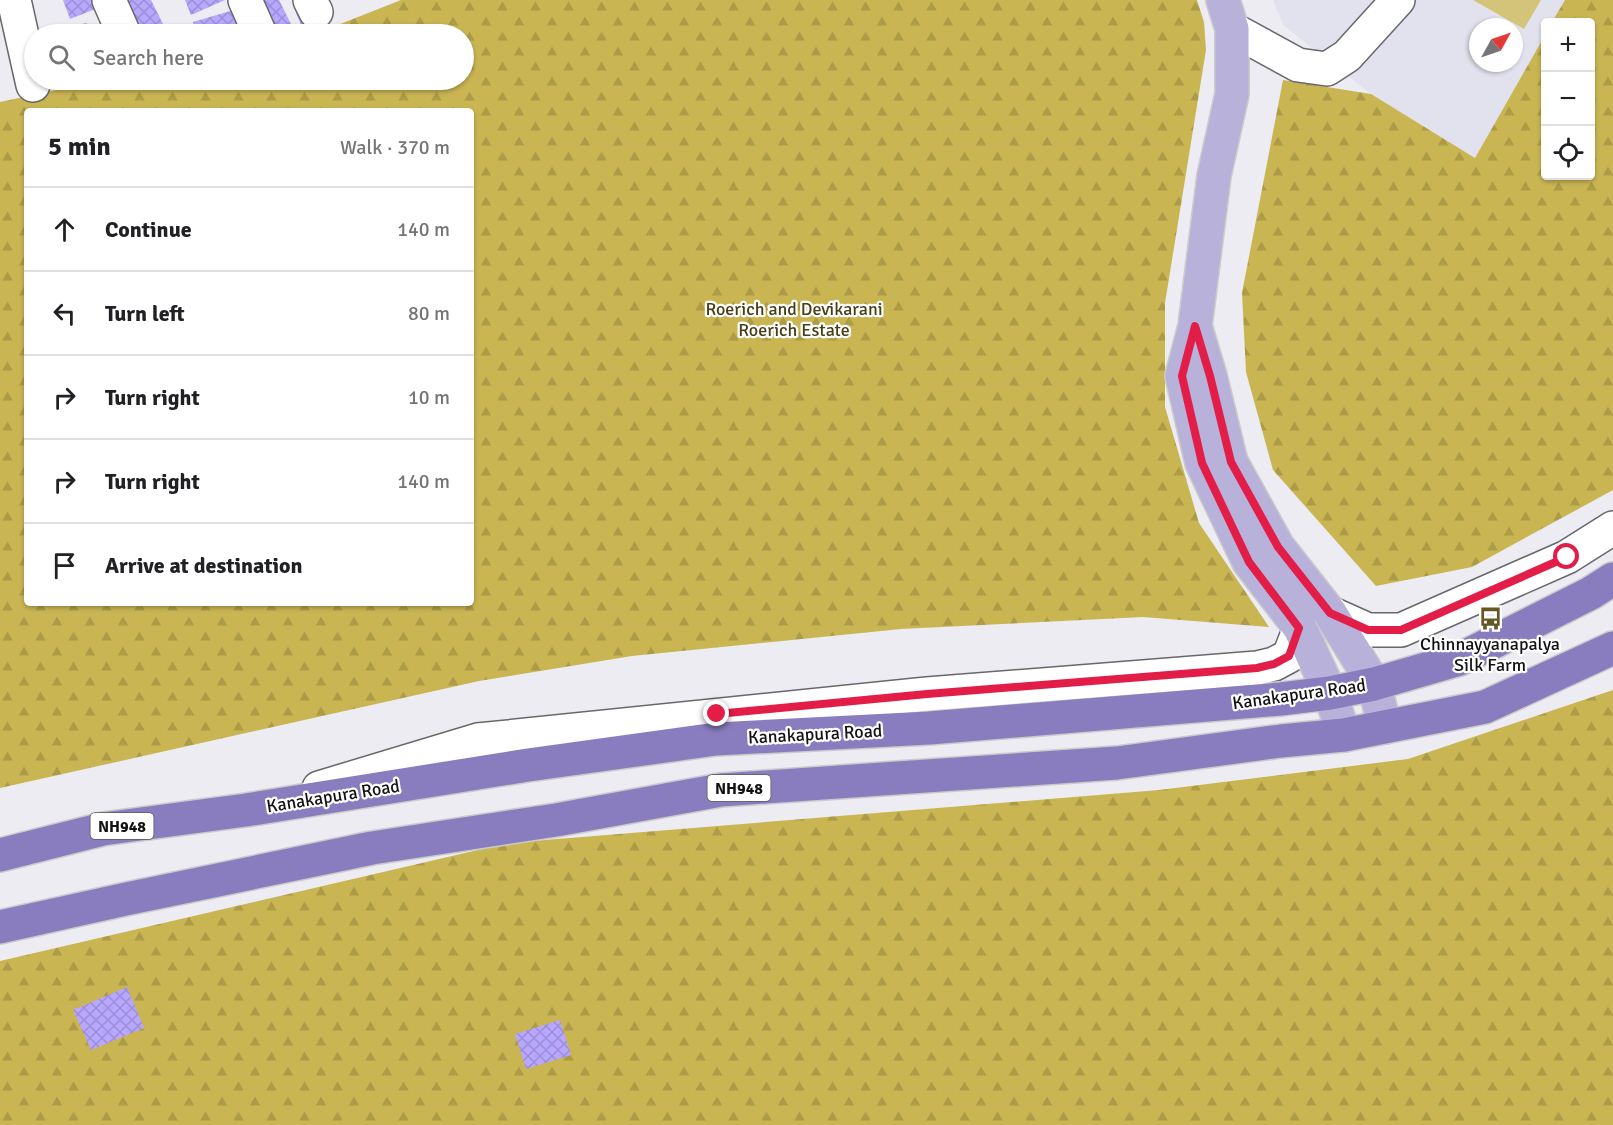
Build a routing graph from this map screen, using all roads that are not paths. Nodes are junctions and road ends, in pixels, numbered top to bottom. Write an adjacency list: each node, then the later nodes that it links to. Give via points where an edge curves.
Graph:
1 (14, 0): 8 (street)
2 (110, 0): 6 (street)
3 (245, 0): 7 (street)
4 (1398, 0): 5 (street, via 1347,56 1327,69 1298,65)
5 (1228, 15): 9 (main road, via 1232,94 1214,176)
6 (120, 24)
7 (256, 24)
8 (24, 45)
9 (1195, 326): 12 (main road, via 1231,462 1278,547); 13 (main road, via 1182,376 1202,463 1249,562)
10 (1613, 528): 12 (street, via 1567,557 1401,630 1368,630)
11 (1613, 579): 15 (highway, Kanakapura Road / NH948, via 1460,659)
12 (1330, 613): 15 (main road)
13 (1299, 628): 16 (main road); 19 (street, via 1289,656 1257,668 904,696 478,740)
14 (1613, 648): 17 (highway, NH948, via 1485,707)
15 (1374, 684): 16 (highway, Kanakapura Road / NH948); 17 (main road)
16 (1330, 693): 18 (main road); 19 (highway, Kanakapura Road / NH948, via 929,728 716,739)
17 (1385, 727): 18 (highway, NH948)
18 (1344, 735): 21 (highway, NH948, via 1117,763 721,790 372,848)
19 (246, 810): 20 (highway, Kanakapura Road / NH948, via 103,829)
20 (0, 855)
21 (0, 927)

